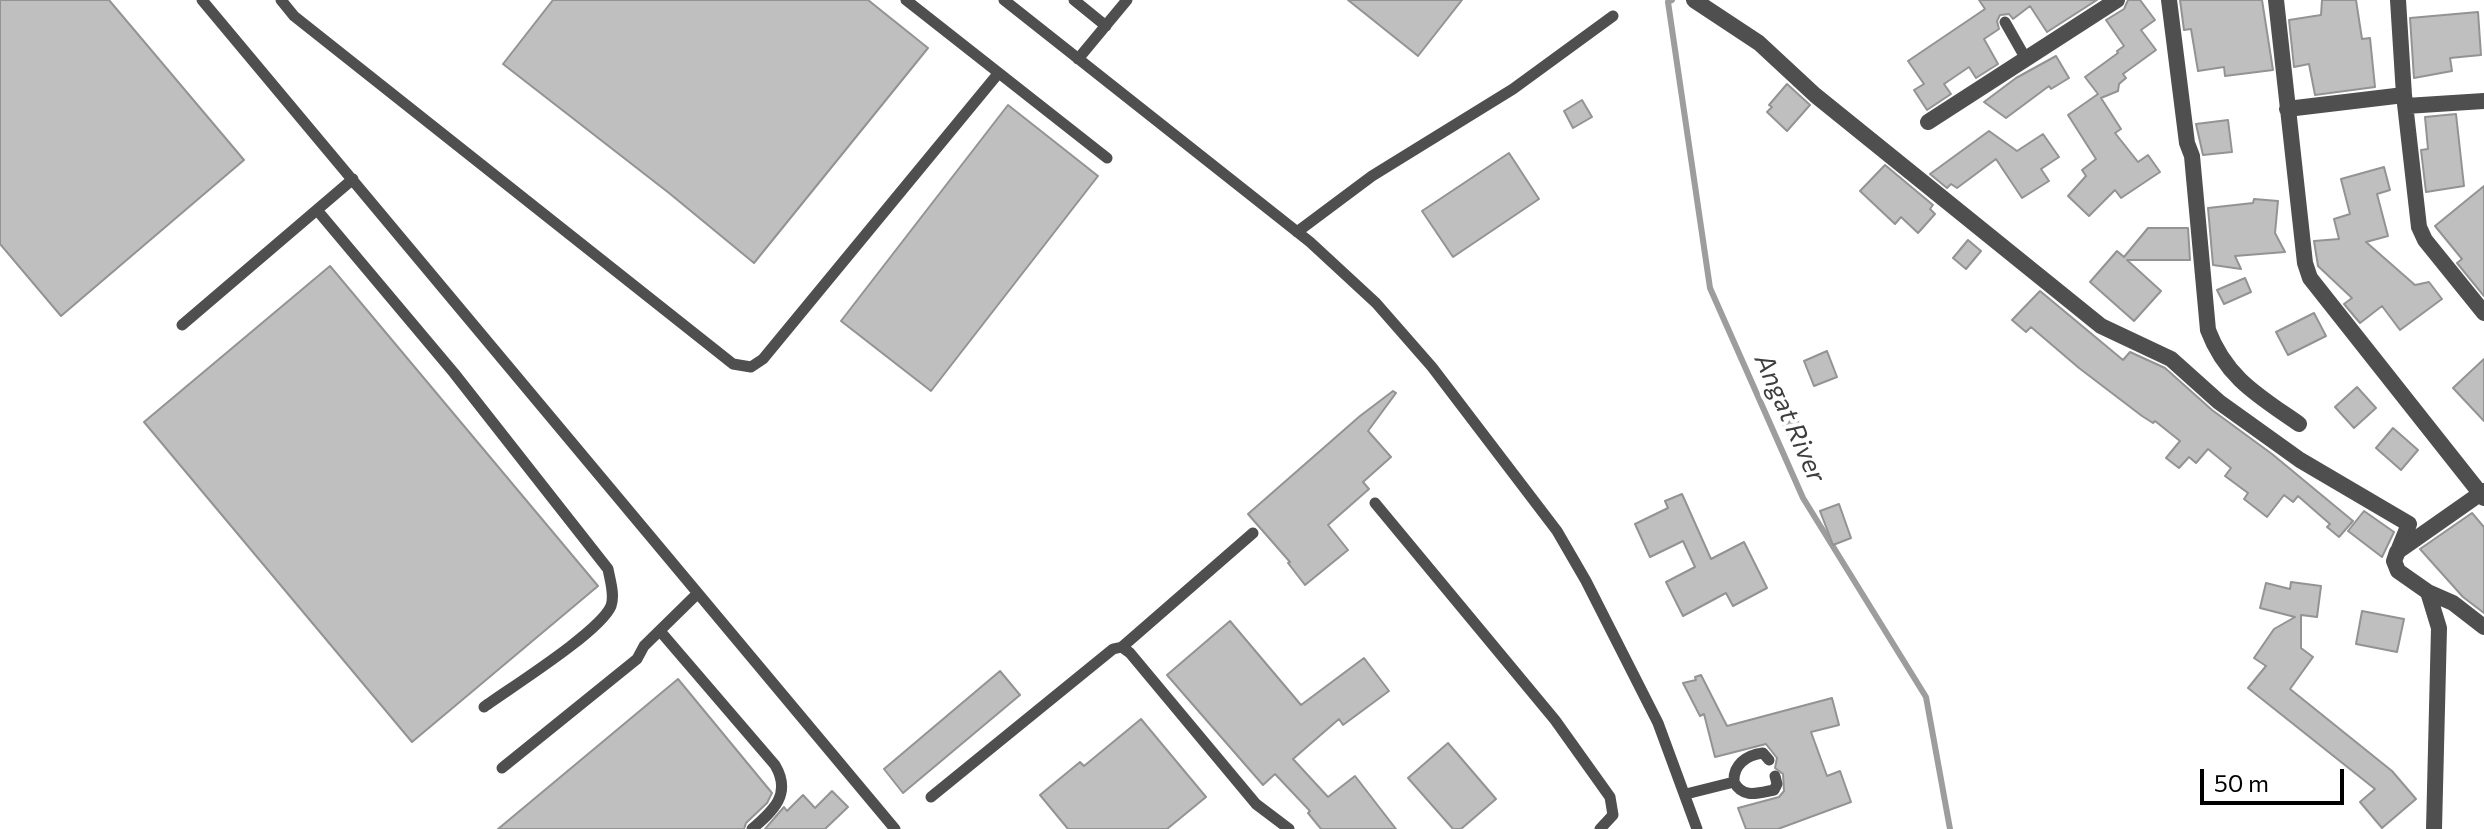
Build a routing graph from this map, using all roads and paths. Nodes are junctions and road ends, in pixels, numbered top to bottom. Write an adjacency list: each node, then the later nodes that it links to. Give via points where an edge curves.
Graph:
1 (202, 0): 23 (lane)
2 (281, 0): 17 (lane, via 294,16 733,364 751,367 763,359)
3 (906, 0): 17 (lane)
4 (1004, 0): 15 (lane)
5 (1074, 0): 14 (lane)
6 (1127, 0): 14 (lane)
7 (1694, 0): 32 (street, via 1759,43 1815,95 2101,326 2171,359 2288,452 2409,524)
8 (2117, 0): 16 (street)
9 (2169, 0): 28 (street, via 2192,156 2208,330 2240,382)
10 (2276, 0): 20 (street)
11 (2398, 0): 18 (street)
12 (1613, 16): 25 (lane)
13 (2005, 22): 16 (lane)
14 (1106, 26): 15 (lane)
15 (1078, 59): 25 (lane)
16 (2026, 59): 21 (street)
17 (997, 75): 22 (lane)
18 (2405, 100): 19 (street); 20 (street); 26 (street, via 2419,227)
19 (2484, 101)
20 (2287, 109): 29 (street, via 2310,278)
21 (1928, 122)
22 (1107, 158)
23 (353, 179): 24 (lane); 34 (lane)
24 (317, 210): 27 (lane); 38 (lane, via 608,569 611,606 587,634)
25 (1297, 232): 43 (lane, via 1376,303 1432,367 1557,531 1658,723)
26 (2484, 313)
27 (182, 325)
28 (2299, 424)
29 (2483, 494): 32 (street, via 2397,552)
30 (1375, 503): 48 (lane, via 1555,720 1610,797 1613,815)
31 (1253, 533): 37 (lane)
32 (2394, 561): 33 (street, via 2398,571)
33 (2428, 592): 35 (street); 50 (street, via 2439,628)
34 (697, 594): 36 (lane); 46 (lane)
35 (2484, 627)
36 (660, 631): 40 (lane, via 637,659); 45 (lane, via 783,778 783,792)
37 (1122, 647): 44 (lane); 47 (lane, via 1256,804)
38 (484, 707)
39 (1769, 760): 42 (lane, via 1763,753 1746,758 1735,770)
40 (502, 768)
41 (1775, 776): 42 (lane, via 1774,790 1751,795)
42 (1734, 782): 43 (lane)
43 (1686, 794): 49 (lane)
44 (931, 797)
45 (752, 829)
46 (895, 829)
47 (1289, 829)
48 (1600, 829)
49 (1697, 829)
50 (2434, 829)

